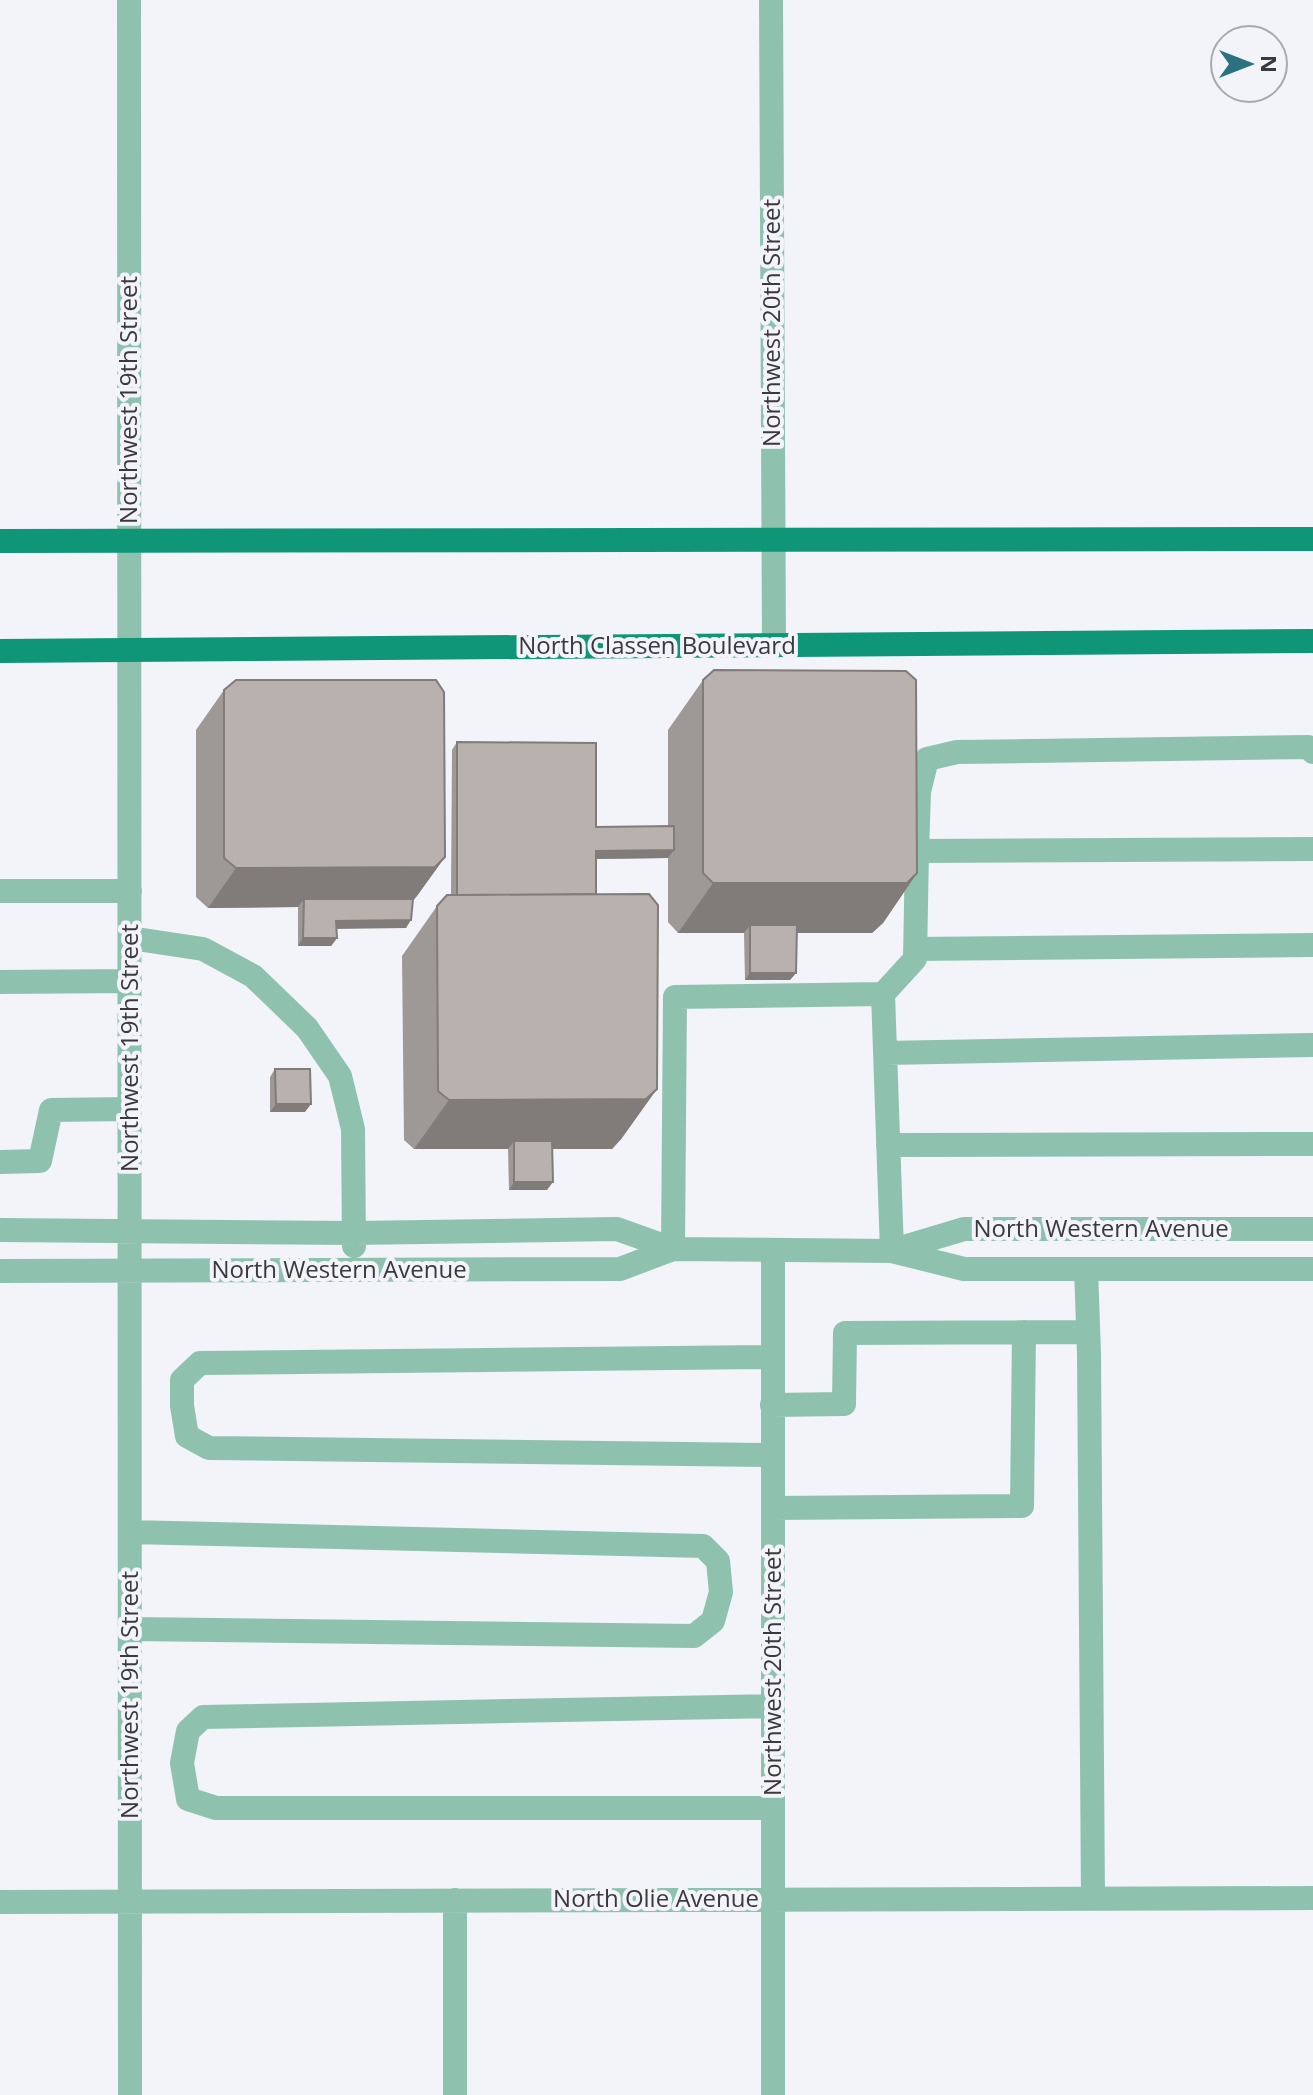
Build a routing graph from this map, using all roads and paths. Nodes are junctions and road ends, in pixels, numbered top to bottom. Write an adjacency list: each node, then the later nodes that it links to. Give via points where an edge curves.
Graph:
1 (129, 0): 5 (street, Northwest 19th Street)
2 (771, 0): 3 (street, Northwest 20th Street)
3 (772, 539): 4 (main road); 5 (main road); 8 (street, Northwest 20th Street)
4 (1313, 539)
5 (129, 540): 6 (main road); 10 (street, Northwest 19th Street)
6 (0, 541)
7 (1313, 641): 8 (main road, North Classen Boulevard)
8 (774, 645): 10 (main road, North Classen Boulevard)
9 (0, 651): 10 (main road, North Classen Boulevard)
10 (129, 651): 15 (street, Northwest 19th Street)
11 (1313, 752): 13 (street, via 1308,747 957,752 927,759 919,792)
12 (1313, 849): 13 (street)
13 (917, 851): 18 (street)
14 (0, 891): 15 (street)
15 (130, 891): 16 (street, Northwest 19th Street)
16 (130, 938): 19 (street, Northwest 19th Street); 31 (street, via 203,949 253,976 307,1028 340,1076 353,1129)
17 (1313, 945): 18 (street)
18 (916, 949): 21 (street, via 915,959)
19 (130, 981): 20 (street); 24 (street, Northwest 19th Street)
20 (0, 982)
21 (883, 994): 23 (street); 32 (street, via 675,997)
22 (1313, 1045): 23 (street)
23 (885, 1053): 26 (street)
24 (130, 1109): 27 (street, via 51,1110 40,1161); 30 (street, Northwest 19th Street)
25 (1313, 1144): 26 (street)
26 (888, 1145): 34 (street)
27 (0, 1162)
28 (1313, 1229): 34 (street, North Western Avenue, via 964,1229)
29 (0, 1230): 30 (street, North Western Avenue)
30 (130, 1231): 31 (street, North Western Avenue); 38 (street, Northwest 19th Street)
31 (354, 1233): 32 (street, North Western Avenue, via 617,1229); 35 (street)
32 (673, 1249): 33 (street, North Western Avenue); 35 (street, North Western Avenue, via 620,1269)
33 (773, 1250): 34 (street, North Western Avenue); 42 (street, Northwest 20th Street)
34 (892, 1251): 36 (street, North Western Avenue, via 964,1269)
35 (354, 1269): 38 (street, North Western Avenue)
36 (1086, 1269): 37 (street, North Western Avenue); 41 (street)
37 (1313, 1269)
38 (131, 1270): 39 (street, North Western Avenue); 46 (street, Northwest 19th Street)
39 (0, 1271)
40 (1024, 1332): 41 (street); 43 (street, via 845,1333 844,1404); 45 (street, via 1022,1506)
41 (1088, 1332): 51 (street)
42 (772, 1357): 43 (street, Northwest 20th Street); 44 (street, via 200,1363 182,1380 187,1436 209,1448)
43 (772, 1405): 44 (street, Northwest 20th Street)
44 (772, 1455): 45 (street, Northwest 20th Street)
45 (773, 1508): 48 (street, Northwest 20th Street)
46 (130, 1532): 47 (street, Northwest 19th Street); 47 (street, via 703,1546 718,1561 721,1592 713,1621 694,1636)
47 (130, 1629): 55 (street, Northwest 19th Street)
48 (773, 1706): 49 (street, Northwest 20th Street); 49 (street, via 203,1717 188,1731 182,1763 188,1799 216,1808)
49 (773, 1808): 50 (street, Northwest 20th Street)
50 (773, 1898): 51 (street, North Olie Avenue); 53 (street, North Olie Avenue); 58 (street, Northwest 20th Street)
51 (1093, 1898): 52 (street, North Olie Avenue)
52 (1313, 1898)
53 (455, 1900): 55 (street, North Olie Avenue); 57 (street)
54 (0, 1902): 55 (street, North Olie Avenue)
55 (130, 1902): 56 (street, Northwest 19th Street)
56 (130, 2095)
57 (455, 2095)
58 (773, 2095)

